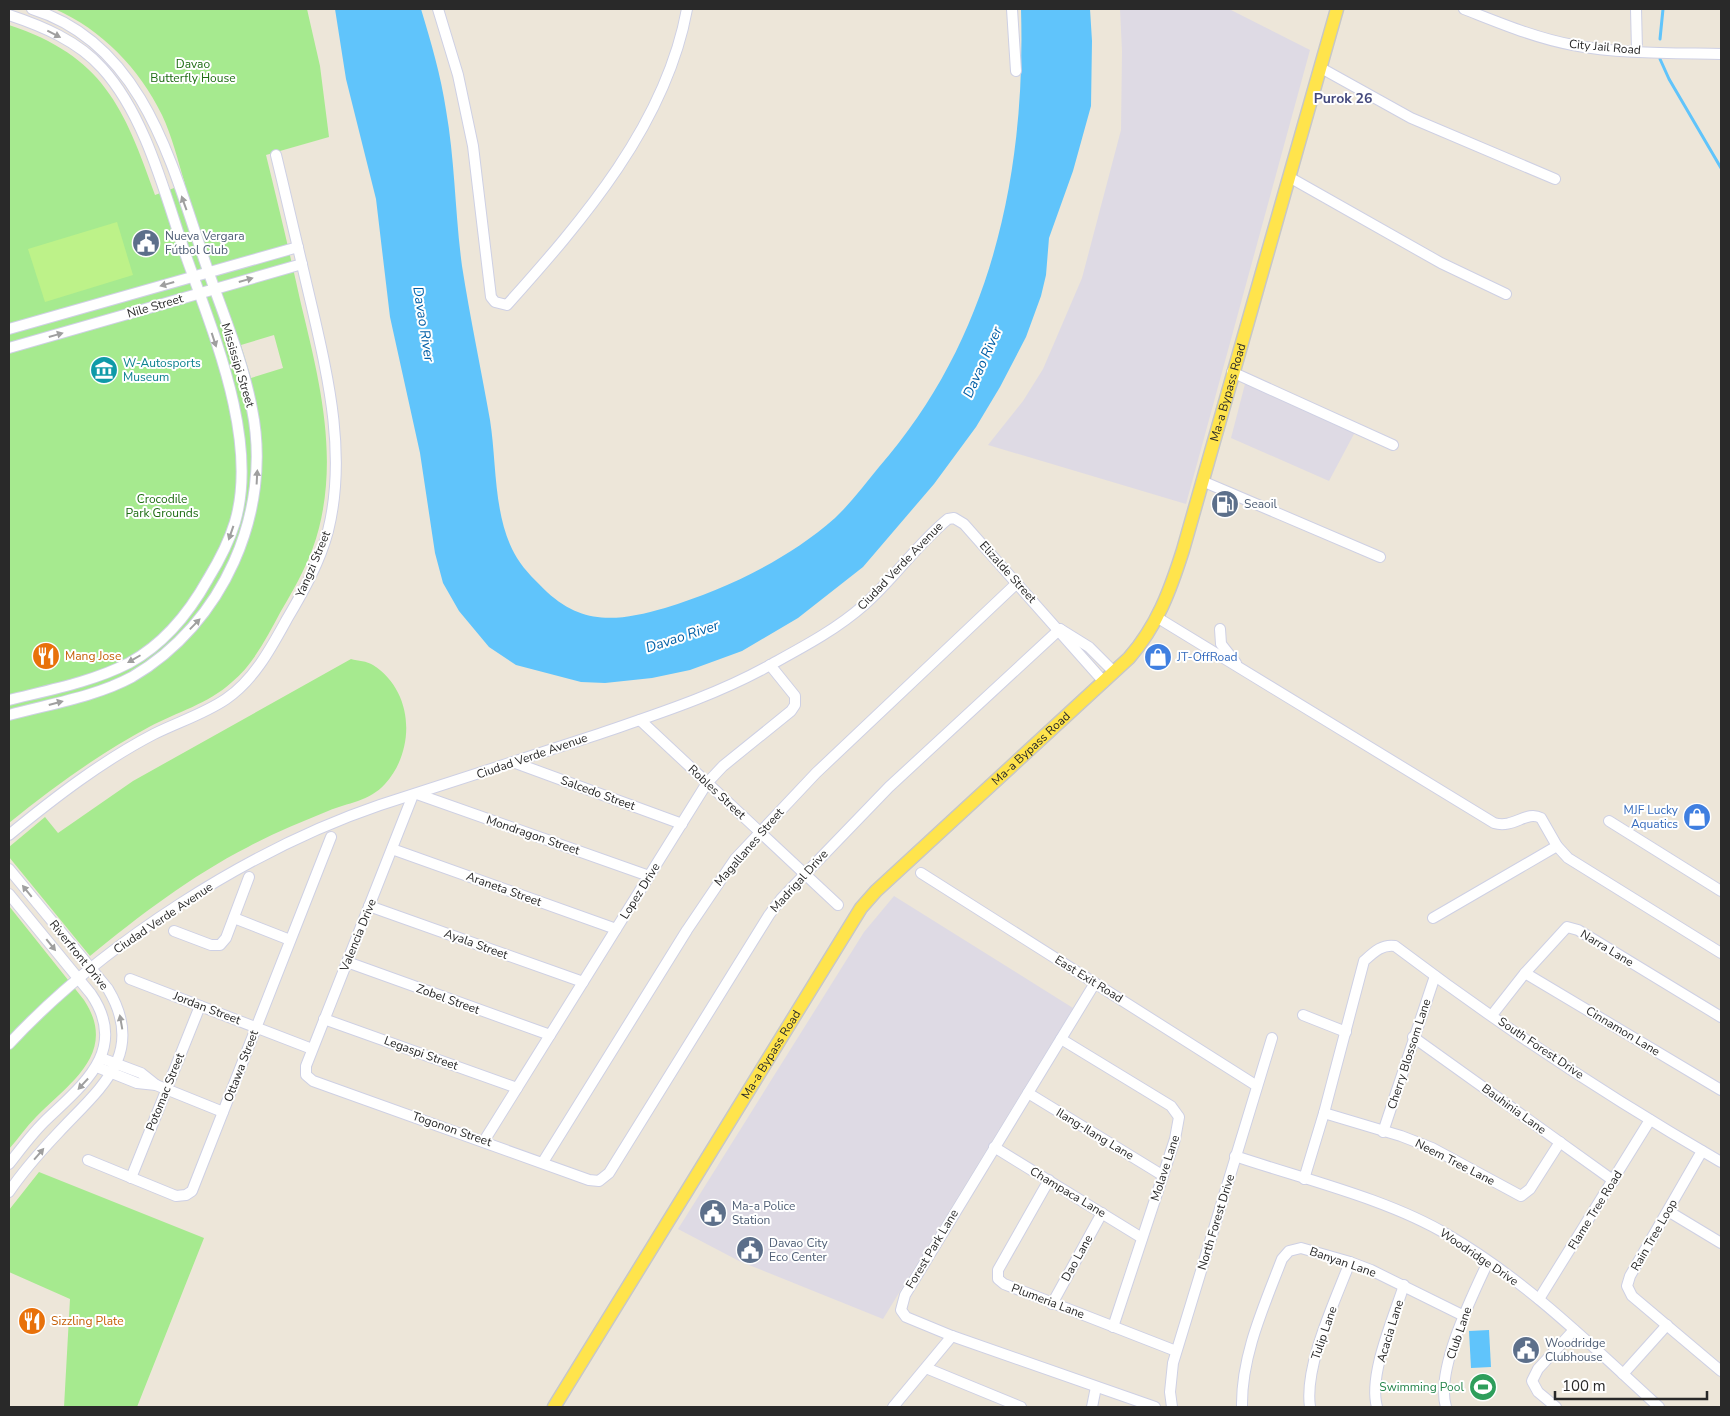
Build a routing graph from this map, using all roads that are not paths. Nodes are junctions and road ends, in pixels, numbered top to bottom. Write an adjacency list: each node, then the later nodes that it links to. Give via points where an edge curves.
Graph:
1 (32, 9): 18 (street, Mississipi Street, one-way to 1, via 153,118 132,84 95,43)
2 (438, 9): 3 (street, via 458,75 473,146 492,297 495,302 508,305 560,245 632,143 665,81)
3 (687, 9)
4 (1012, 9): 12 (street)
5 (1336, 9): 11 (main road, Ma-a Bypass Road)
6 (1464, 9): 9 (street, City Jail Road, via 1558,42 1596,49)
7 (1636, 9): 9 (street)
8 (9, 15): 19 (street, Mississipi Street, one-way to 19, via 33,23 81,49 102,67 118,88 140,129)
9 (1637, 50): 10 (street, City Jail Road)
10 (1721, 54)
11 (1321, 68): 14 (main road, Ma-a Bypass Road); 15 (street, via 1411,118)
12 (1016, 71)
13 (276, 155): 16 (street, Yangzi Street)
14 (1289, 177): 22 (street, via 1441,263); 25 (main road, Ma-a Bypass Road)
15 (1555, 179)
16 (298, 247): 17 (street, Yangzi Street); 18 (street, Nile Street)
17 (302, 264): 20 (street, Nile Street, one-way to 17); 49 (street, Yangzi Street, via 332,402 336,470 327,533 295,606 255,670 225,700 154,735 102,766)
18 (208, 272): 19 (street, Nile Street); 20 (street, Mississipi Street)
19 (193, 277): 21 (street, Mississipi Street); 23 (street, Nile Street, one-way to 23)
20 (214, 289): 21 (street, Nile Street); 26 (street, Mississipi Street)
21 (199, 294): 24 (street, Nile Street, one-way to 21); 27 (street, Mississipi Street, one-way to 27)
22 (1506, 294)
23 (9, 329)
24 (9, 348)
25 (1232, 372): 28 (street); 29 (main road, Ma-a Bypass Road)
26 (253, 410): 27 (street); 41 (street, Mississipi Street, one-way to 26, via 80,696 130,677 158,658 200,619 237,555 250,521 257,464)
27 (236, 414): 40 (street, Mississipi Street, one-way to 40, via 242,465 236,520 224,550 189,612 150,650 127,664 79,683)
28 (1393, 445)
29 (1202, 481): 31 (street); 33 (main road, Ma-a Bypass Road, via 1172,585)
30 (954, 518): 32 (street, Elizalde Street, via 964,524); 36 (street, Ciudad Verde Avenue, via 945,521 863,606)
31 (1380, 556)
32 (1017, 583): 35 (street, Elizalde Street); 48 (street, Magallanes Street, via 816,773)
33 (1158, 618): 37 (street); 38 (main road, Ma-a Bypass Road, via 1141,644)
34 (1220, 629): 37 (street, via 1222,644)
35 (1060, 630): 38 (street, Elizalde Street, via 1089,647); 39 (street, Elizalde Street); 54 (street, Madrigal Drive, via 889,787)
36 (770, 666): 42 (street, Ciudad Verde Avenue, via 717,691); 44 (street, Lopez Drive, via 794,696 795,705 722,766)
37 (1238, 667): 51 (street, via 1494,823 1507,825 1532,815 1541,818)
38 (1114, 672): 39 (main road, Ma-a Bypass Road)
39 (1104, 682): 136 (main road, Ma-a Bypass Road, via 861,908)
40 (9, 700)
41 (9, 715)
42 (640, 720): 43 (street, Ciudad Verde Avenue); 44 (street, Robles Street)
43 (513, 762): 45 (street, Ciudad Verde Avenue); 47 (street, Salcedo Street)
44 (708, 783): 47 (street, Lopez Drive); 48 (street, Robles Street)
45 (415, 794): 52 (street, Valencia Drive); 56 (street, Mondragon Street); 69 (street, Ciudad Verde Avenue, via 334,822 256,859 152,924)
46 (1609, 821): 58 (street)
47 (682, 824): 56 (street, Lopez Drive)
48 (760, 832): 54 (street, Robles Street); 107 (street, Magallanes Street, via 716,885)
49 (9, 834)
50 (330, 837): 66 (street, Ottawa Street)
51 (1556, 846): 63 (street); 67 (street, via 1575,863)
52 (392, 849): 61 (street, Valencia Drive); 64 (street, Araneta Street)
53 (9, 869): 69 (street, Riverfront Drive, one-way to 53)
54 (805, 873): 60 (street, Robles Street); 114 (street, Madrigal Drive, via 769,915 609,1173)
55 (921, 873): 75 (street, East Exit Road)
56 (649, 876): 64 (street, Lopez Drive)
57 (249, 877): 62 (street)
58 (1721, 890)
59 (9, 894): 73 (street, Riverfront Drive, one-way to 73)
60 (838, 905)
61 (369, 906): 68 (street, Valencia Drive); 74 (street, Ayala Street)
62 (234, 918): 65 (street, via 220,945 211,945); 66 (street)
63 (1433, 918)
64 (616, 929): 74 (street, Lopez Drive)
65 (174, 931)
66 (290, 940): 81 (street, Ottawa Street)
67 (1721, 953)
68 (347, 962): 80 (street, Valencia Drive); 83 (street, Zobel Street)
69 (92, 969): 73 (street, Ciudad Verde Avenue); 90 (street, Riverfront Drive, one-way to 69, via 122,1037 122,1021 116,1004)
70 (1524, 972): 78 (street, Narra Lane); 79 (street, Narra Lane, via 1563,929 1572,927); 95 (street, Cinnamon Lane)
71 (1435, 976): 78 (street, South Forest Drive); 82 (street, South Forest Drive, via 1395,946 1379,948 1364,961); 84 (street, Cherry Blossom Lane)
72 (130, 979): 76 (street, Jordan Street)
73 (79, 980): 87 (street, Ciudad Verde Avenue); 89 (street, Riverfront Drive, via 98,1004 104,1022 104,1046)
74 (583, 982): 83 (street, Lopez Drive)
75 (1095, 983): 86 (street, Forest Park Lane); 92 (street, East Exit Road)
76 (200, 1006): 81 (street, Jordan Street); 93 (street, Potomac Street)
77 (1303, 1015): 82 (street)
78 (1492, 1015): 99 (street, South Forest Drive)
79 (1721, 1017)
80 (324, 1019): 88 (street, Valencia Drive); 94 (street, Legaspi Street)
81 (256, 1027): 88 (street, Jordan Street); 97 (street, Ottawa Street)
82 (1346, 1032): 98 (street)
83 (550, 1035): 94 (street, Lopez Drive)
84 (1413, 1037): 100 (street, Cherry Blossom Lane); 102 (street, Bauhinia Lane)
85 (1272, 1038): 92 (street, North Forest Drive)
86 (1061, 1039): 96 (street, Forest Park Lane); 110 (street, Molave Lane, via 1177,1112 1177,1131)
87 (9, 1044)
88 (312, 1049): 91 (street, Valencia Drive)
89 (99, 1062): 90 (street); 109 (street, one-way to 109, via 83,1084 41,1124)
90 (114, 1068): 93 (street, via 137,1083); 116 (street, Riverfront Drive, one-way to 90, via 58,1133 98,1093)
91 (306, 1075): 101 (street, Togonon Street, via 313,1081)
92 (1257, 1086): 105 (street, North Forest Drive)
93 (161, 1087): 97 (street); 111 (street, Potomac Street)
94 (517, 1088): 101 (street, Lopez Drive)
95 (1721, 1090)
96 (1028, 1093): 103 (street, Forest Park Lane); 110 (street, Ilang-Ilang Lane)
97 (223, 1112): 111 (street, Ottawa Street, via 189,1193 176,1196)
98 (1324, 1113): 100 (street, Neem Tree Lane); 112 (street)
99 (1650, 1120): 104 (street, South Forest Drive); 115 (street, Flame Tree Road)
100 (1383, 1132): 102 (street, Neem Tree Lane, via 1432,1148 1521,1196 1530,1189)
101 (484, 1141): 107 (street, Togonon Street)
102 (1560, 1142): 115 (street, Bauhinia Lane)
103 (994, 1147): 113 (street, Champaca Lane); 130 (street, Forest Park Lane, via 901,1305 906,1317)
104 (1702, 1151): 108 (street, South Forest Drive); 117 (street, Rain Tree Loop)
105 (1235, 1156): 112 (street, Woodridge Drive); 131 (street, North Forest Drive)
106 (88, 1160): 111 (street, Ottawa Street)
107 (543, 1162): 114 (street, Togonon Street)
108 (1721, 1162)
109 (9, 1164)
110 (1162, 1175): 119 (street, Molave Lane)
111 (131, 1178)
112 (1304, 1179): 122 (street, Woodridge Drive, via 1402,1212 1448,1234)
113 (1049, 1180): 118 (street, Champaca Lane); 125 (street, Plumeria Lane, via 997,1275 1004,1284)
114 (599, 1181)
115 (1614, 1181): 124 (street, Flame Tree Road)
116 (9, 1192)
117 (1668, 1210): 120 (street); 127 (street, Rain Tree Loop, via 1627,1286 1632,1296)
118 (1102, 1212): 119 (street, Champaca Lane); 125 (street, Dao Lane)
119 (1142, 1238): 128 (street, Molave Lane)
120 (1721, 1243)
121 (1350, 1262): 123 (street, Banyan Lane); 142 (street, Banyan Lane, via 1301,1248 1284,1255 1248,1354); 143 (street, Tulip Lane, via 1315,1358 1308,1394)
122 (1488, 1262): 124 (street, Woodridge Drive); 126 (street, Club Lane)
123 (1404, 1285): 126 (street, Banyan Lane); 144 (street, Acacia Lane, via 1377,1372)
124 (1539, 1299): 129 (street, Woodridge Drive)
125 (1052, 1304): 128 (street, Plumeria Lane)
126 (1464, 1316): 145 (street, Club Lane, via 1445,1375)
127 (1667, 1325): 133 (street, Rain Tree Loop); 134 (street)
128 (1113, 1326): 131 (street, Plumeria Lane)
129 (1574, 1330): 134 (street, Woodridge Drive); 146 (street, via 1538,1369 1532,1381 1538,1392)
130 (952, 1336): 132 (street); 135 (street, Forest Park Lane)
131 (1176, 1350): 141 (street, North Forest Drive, via 1171,1375)
132 (926, 1368): 137 (street); 138 (street)
133 (1721, 1369)
134 (1623, 1374): 147 (street, Woodridge Drive)
135 (1096, 1387): 139 (street); 140 (street, Forest Park Lane)
136 (554, 1407)
137 (893, 1407)
138 (1021, 1407)
139 (1092, 1407)
140 (1155, 1407)
141 (1172, 1407)
142 (1242, 1407)
143 (1310, 1407)
144 (1377, 1407)
145 (1446, 1407)
146 (1556, 1407)
147 (1659, 1407)

